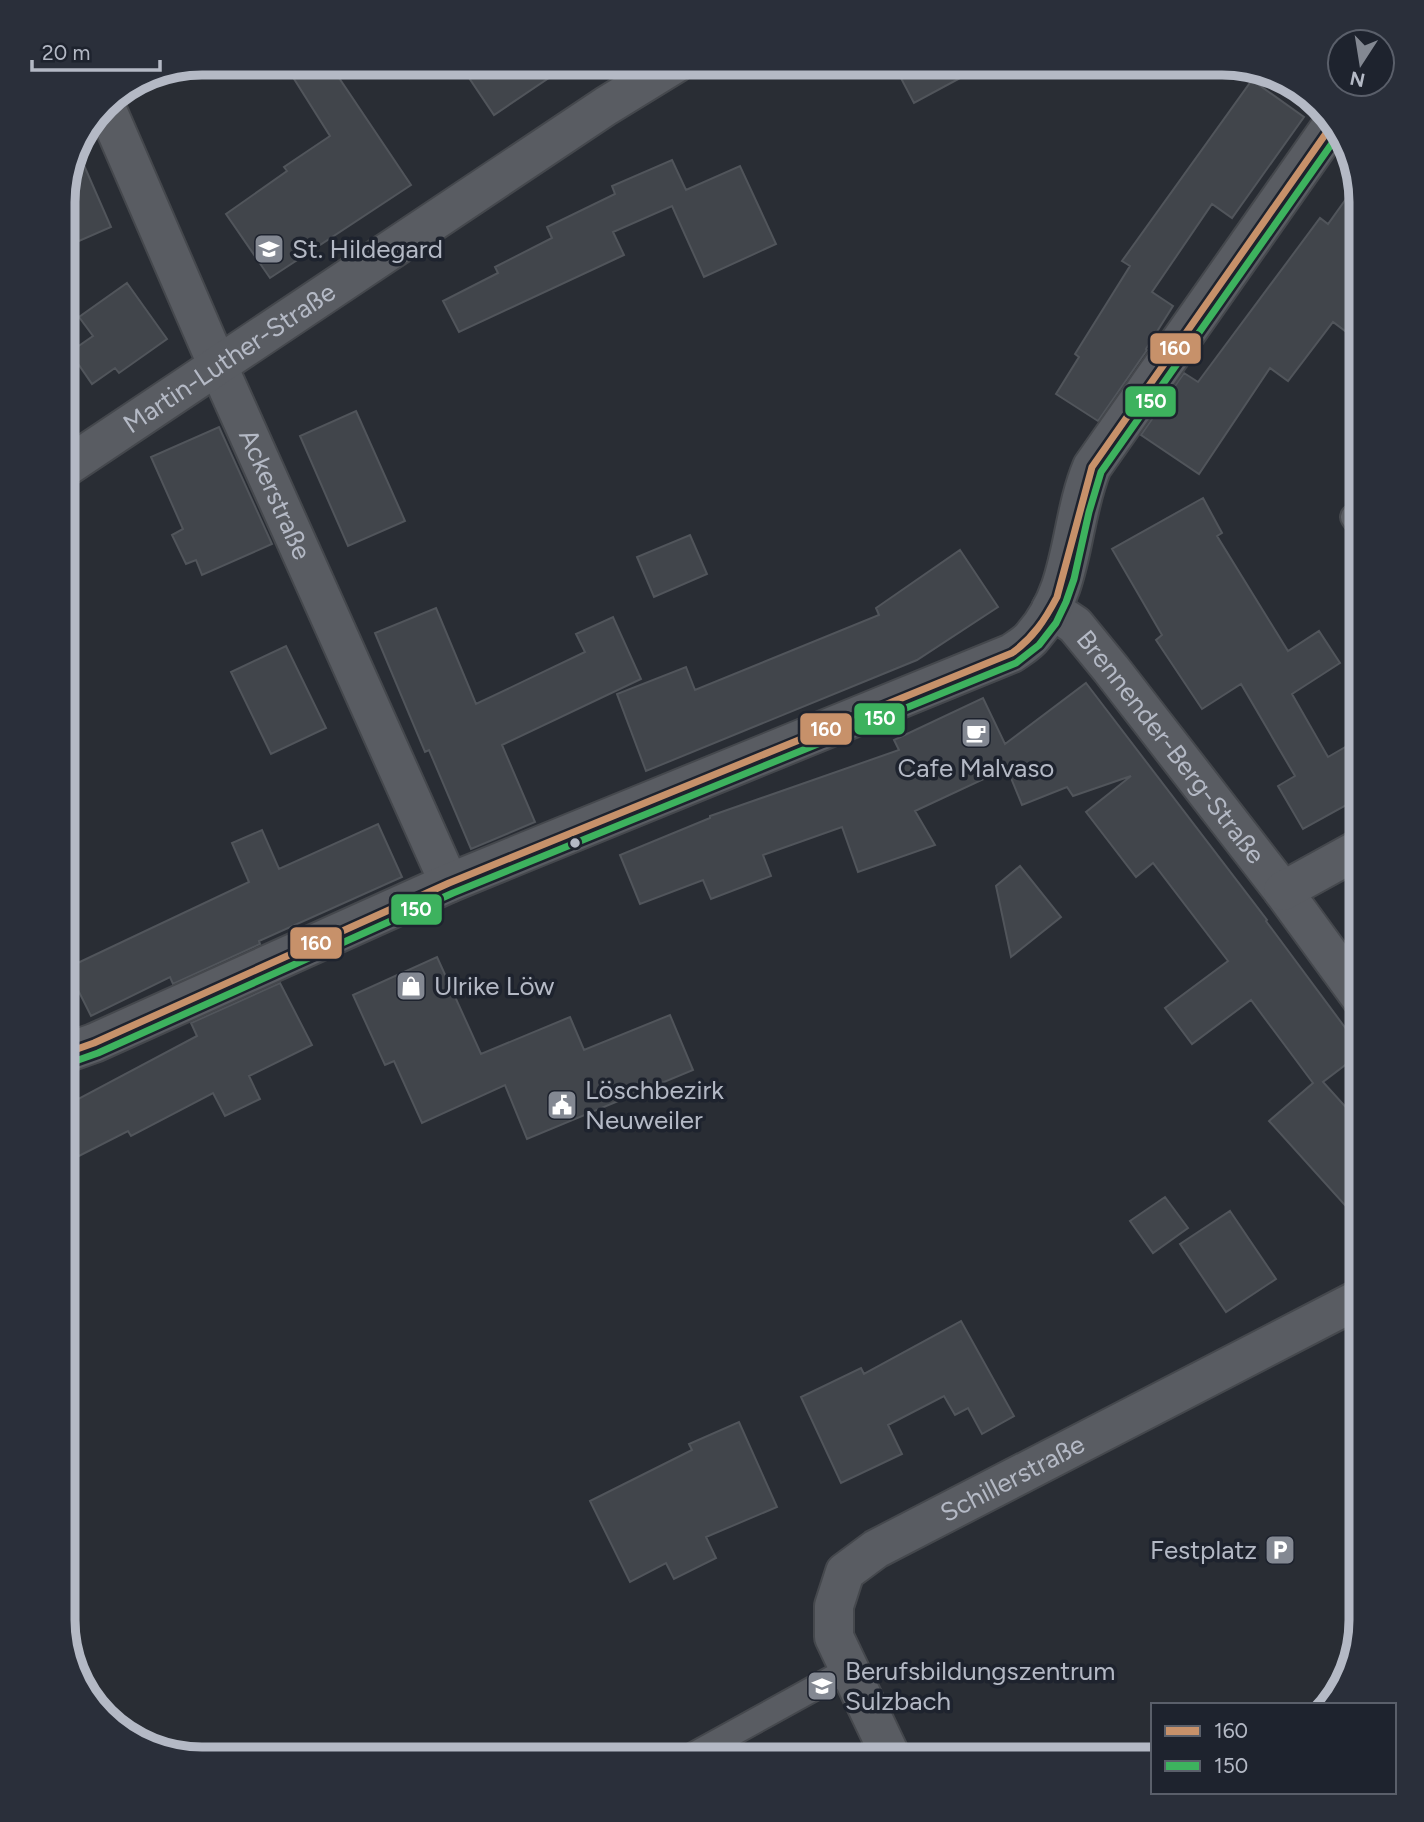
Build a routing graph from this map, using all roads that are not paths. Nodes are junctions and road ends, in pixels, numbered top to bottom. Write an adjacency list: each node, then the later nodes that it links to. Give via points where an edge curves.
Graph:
1 (655, 76): 4 (street, Martin-Luther-Straße)
2 (110, 116): 4 (street, Ackerstraße)
3 (1327, 132): 6 (street, via 1092,467 1082,491 1064,579)
4 (217, 364): 5 (street, Martin-Luther-Straße); 8 (street, Ackerstraße)
5 (76, 460)
6 (1051, 609): 8 (street, via 1033,637 1012,653); 9 (street, Brennender-Berg-Straße, via 1074,625 1111,669)
7 (1349, 855): 9 (street)
8 (449, 883): 11 (street)
9 (1283, 891): 10 (street, Brennender-Berg-Straße)
10 (1349, 982)
11 (75, 1050)
12 (1349, 1304): 13 (street, Schillerstraße, via 876,1549 845,1573 834,1606 834,1637)
13 (849, 1669): 14 (lane); 15 (street, Schillerstraße)
14 (708, 1747)
15 (886, 1747)

